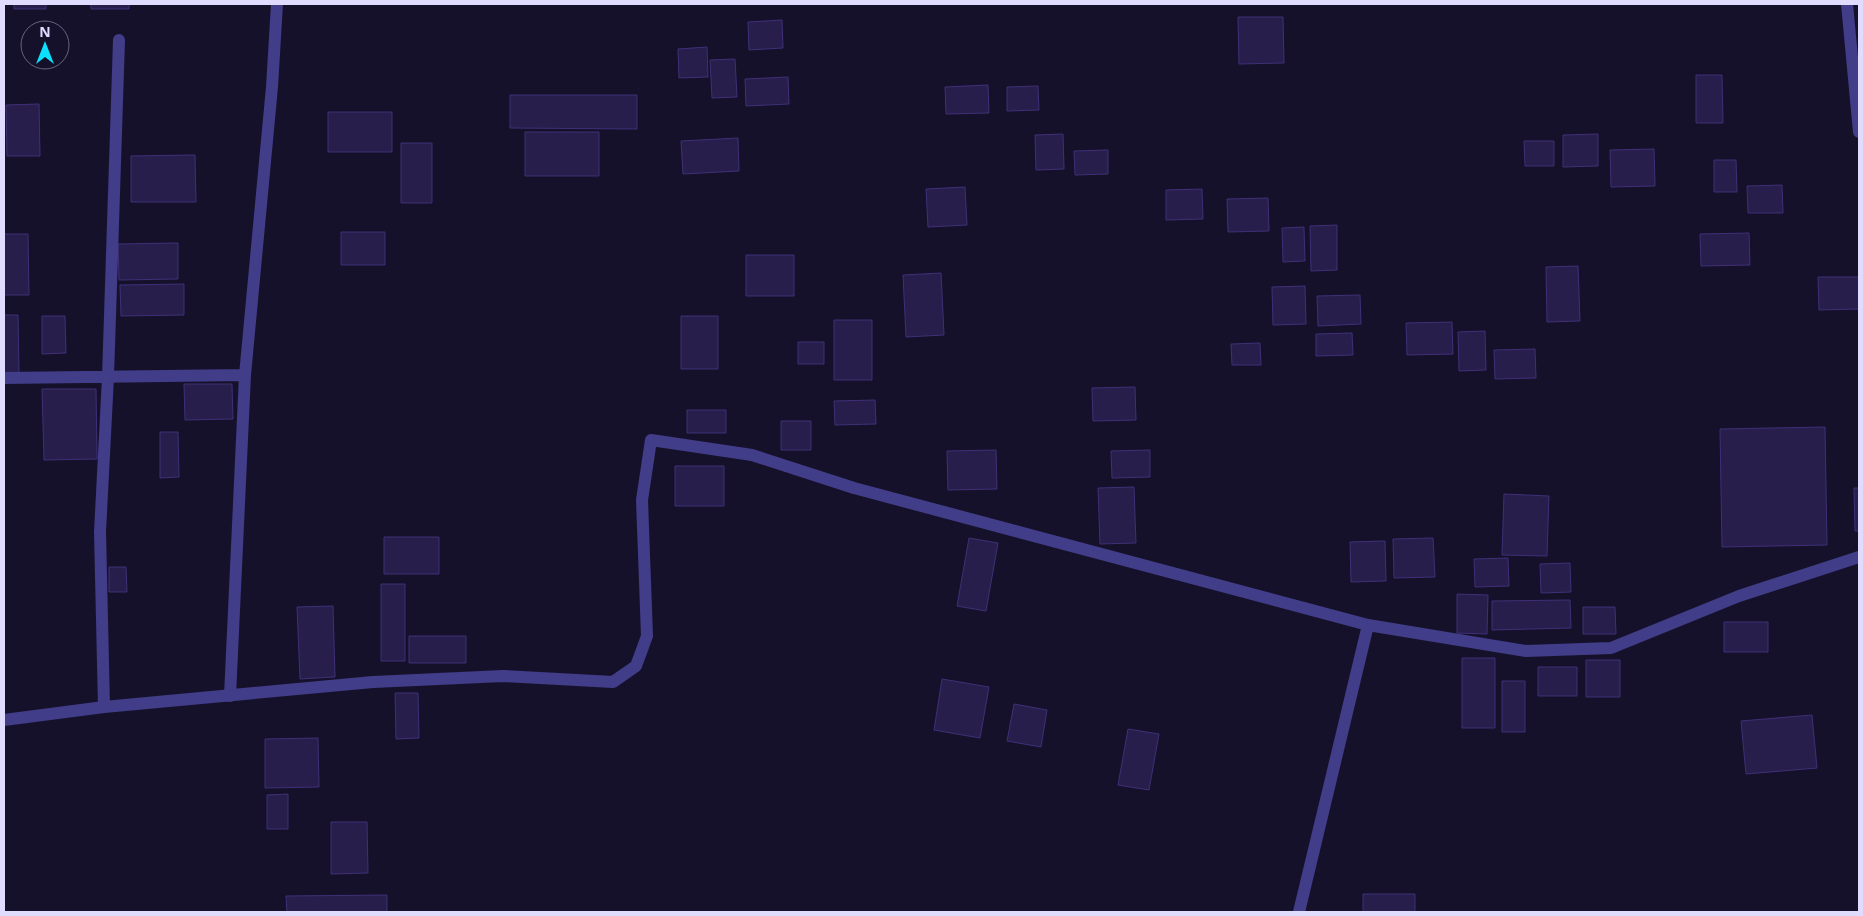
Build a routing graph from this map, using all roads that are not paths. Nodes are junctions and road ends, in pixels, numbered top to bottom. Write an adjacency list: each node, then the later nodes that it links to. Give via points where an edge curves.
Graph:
1 (278, 4): 5 (street)
2 (1847, 4): 4 (street)
3 (118, 40): 6 (street)
4 (1859, 132)
5 (245, 375): 6 (street); 10 (street)
6 (108, 377): 7 (street); 11 (street, via 100,532)
7 (4, 378)
8 (1859, 557): 9 (street, via 1739,596 1611,648 1526,651)
9 (1368, 625): 10 (street, via 854,488 752,455 651,440 642,500 647,636 636,666 613,682 503,676 372,682); 13 (street)
10 (230, 696): 11 (street)
11 (104, 707): 12 (street)
12 (4, 720)
13 (1299, 912)

